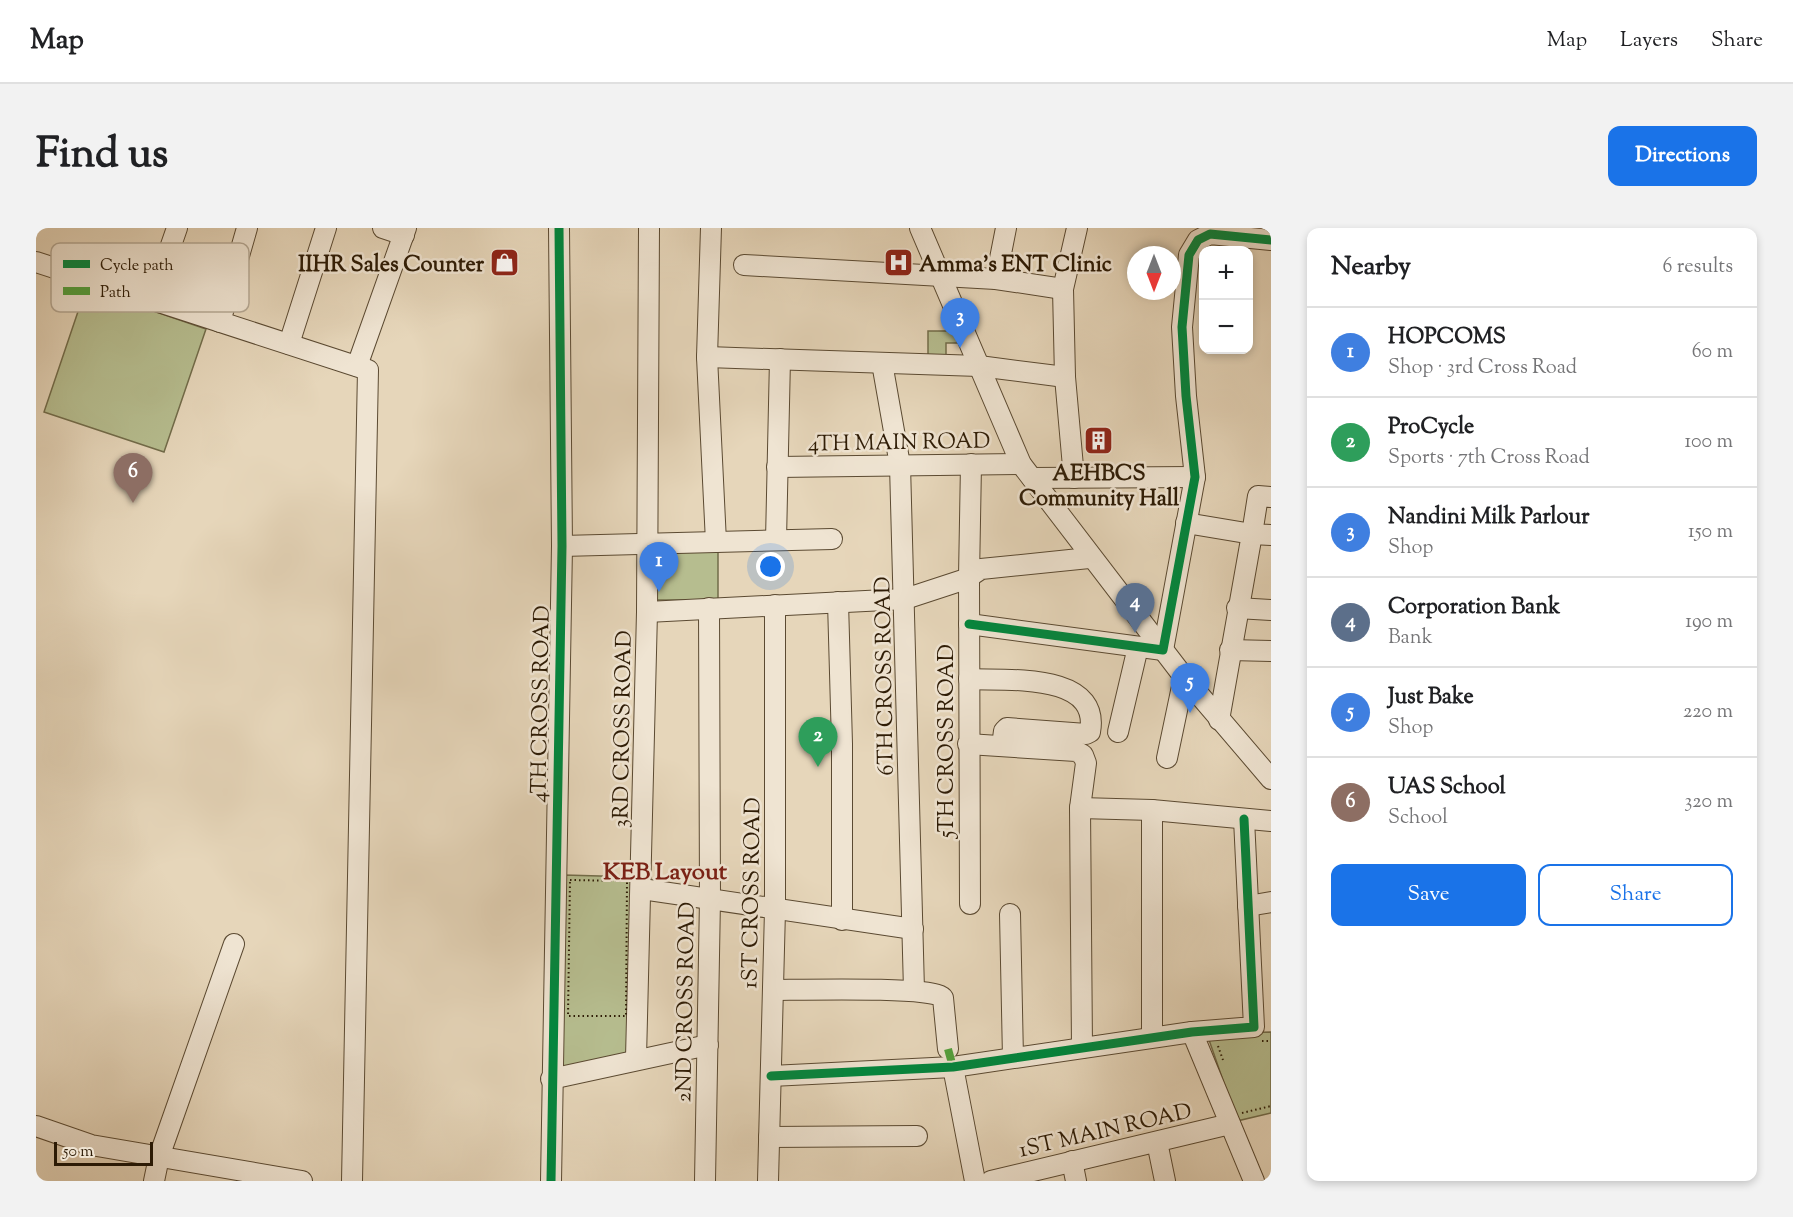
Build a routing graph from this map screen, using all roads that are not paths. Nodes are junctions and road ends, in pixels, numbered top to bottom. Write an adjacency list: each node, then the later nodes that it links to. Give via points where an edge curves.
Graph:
1 (177, 228): 13 (street)
2 (247, 228): 14 (street)
3 (326, 228): 24 (street)
4 (383, 228): 11 (street)
5 (559, 228): 44 (street, 4TH CROSS ROAD)
6 (649, 228): 43 (street, 3RD CROSS ROAD)
7 (711, 228): 25 (street)
8 (920, 228): 18 (street)
9 (1006, 228): 19 (street)
10 (1077, 228): 20 (street)
11 (405, 232): 28 (street)
12 (1271, 240): 35 (street, via 1210,234 1198,240 1189,255 1182,327)
13 (172, 243)
14 (243, 243)
15 (36, 262): 17 (street)
16 (744, 265): 18 (street)
17 (51, 267)
18 (941, 277): 19 (street); 29 (street)
19 (996, 279): 20 (street)
20 (1063, 289): 30 (street)
21 (189, 312): 23 (street)
22 (223, 312): 23 (street)
23 (220, 322): 24 (street)
24 (289, 344): 28 (street)
25 (707, 357): 26 (street); 42 (street)
26 (780, 359): 27 (street); 33 (street)
27 (882, 363): 29 (street); 32 (street, 6TH CROSS ROAD)
28 (357, 366): 101 (street, via 368,370)
29 (979, 366): 30 (street); 34 (street)
30 (1065, 377): 36 (street)
31 (971, 464): 32 (street, 4TH MAIN ROAD); 34 (street, 4TH MAIN ROAD); 46 (street, 5TH CROSS ROAD)
32 (900, 465): 33 (street, 4TH MAIN ROAD); 47 (street, 6TH CROSS ROAD)
33 (777, 466): 41 (street)
34 (1026, 471): 36 (street, 4TH MAIN ROAD); 45 (street)
35 (1195, 477): 36 (street, 4TH MAIN ROAD); 38 (street)
36 (1074, 478)
37 (1271, 497): 39 (street, via 1258,496)
38 (1186, 524): 39 (street); 56 (street)
39 (1261, 534): 51 (street)
40 (832, 539): 41 (street)
41 (776, 540): 42 (street)
42 (716, 542): 43 (street)
43 (646, 544): 44 (street); 53 (street, 3RD CROSS ROAD)
44 (562, 546): 91 (street, 4TH CROSS ROAD)
45 (1089, 558): 46 (street); 56 (street)
46 (972, 574): 47 (street); 54 (street, 5TH CROSS ROAD)
47 (905, 599): 48 (street); 79 (street, 6TH CROSS ROAD)
48 (838, 602): 49 (street); 78 (street)
49 (775, 605): 50 (street); 76 (street, 1ST CROSS ROAD)
50 (709, 608): 53 (street); 72 (street, 2ND CROSS ROAD)
51 (1237, 608): 52 (street); 57 (street)
52 (1271, 610)
53 (646, 612): 71 (street, 3RD CROSS ROAD)
54 (969, 624): 55 (street); 60 (street, 5TH CROSS ROAD)
55 (1138, 647): 56 (street); 62 (street)
56 (1163, 650): 59 (street)
57 (1230, 650): 58 (street); 61 (street)
58 (1271, 651)
59 (1184, 677): 61 (street); 65 (street)
60 (969, 679): 63 (street, 5TH CROSS ROAD); 64 (street, via 1060,685 1080,696 1088,707 1092,720 1086,734 1007,728)
61 (1219, 720): 66 (street)
62 (1118, 732)
63 (968, 744): 64 (street); 74 (street, 5TH CROSS ROAD)
64 (1002, 746): 67 (street, via 1076,751 1083,755 1086,763)
65 (1167, 758)
66 (1270, 775)
67 (1080, 808): 68 (street); 86 (street)
68 (1152, 810): 69 (street); 84 (street)
69 (1244, 819): 70 (street); 75 (street)
70 (1271, 821)
71 (635, 885): 72 (street); 87 (street, 3RD CROSS ROAD)
72 (710, 899): 76 (street); 85 (street, 2ND CROSS ROAD)
73 (1271, 902): 75 (street)
74 (970, 904)
75 (1248, 906): 83 (street, via 1254,1027)
76 (775, 910): 78 (street); 81 (street, 1ST CROSS ROAD)
77 (1010, 915): 89 (street)
78 (842, 920): 79 (street)
79 (913, 929): 82 (street, 6TH CROSS ROAD)
80 (234, 944): 97 (street)
81 (773, 990): 82 (street); 90 (street, 1ST CROSS ROAD)
82 (914, 990): 88 (street, via 942,995)
83 (1192, 1032): 84 (street); 92 (street)
84 (1152, 1037): 86 (street)
85 (708, 1045): 87 (street); 103 (street, 2ND CROSS ROAD)
86 (1082, 1048): 89 (street)
87 (636, 1058): 91 (street)
88 (950, 1058): 89 (street); 90 (street); 105 (street)
89 (1013, 1058)
90 (771, 1076): 95 (street, 1ST CROSS ROAD)
91 (551, 1079): 102 (street, 4TH CROSS ROAD)
92 (1236, 1118): 96 (street, 1ST MAIN ROAD); 109 (street)
93 (36, 1126): 97 (street, via 91,1145)
94 (917, 1136): 95 (street)
95 (769, 1137): 104 (street, 1ST CROSS ROAD)
96 (1157, 1142): 98 (street, 1ST MAIN ROAD); 108 (street)
97 (159, 1157): 99 (street); 100 (street)
98 (1072, 1161): 106 (street, 1ST MAIN ROAD); 107 (street)
99 (154, 1181)
100 (302, 1181)
101 (352, 1181)
102 (551, 1181)
103 (705, 1181)
104 (768, 1181)
105 (975, 1181)
106 (991, 1181)
107 (1076, 1181)
108 (1165, 1181)
109 (1254, 1181)

